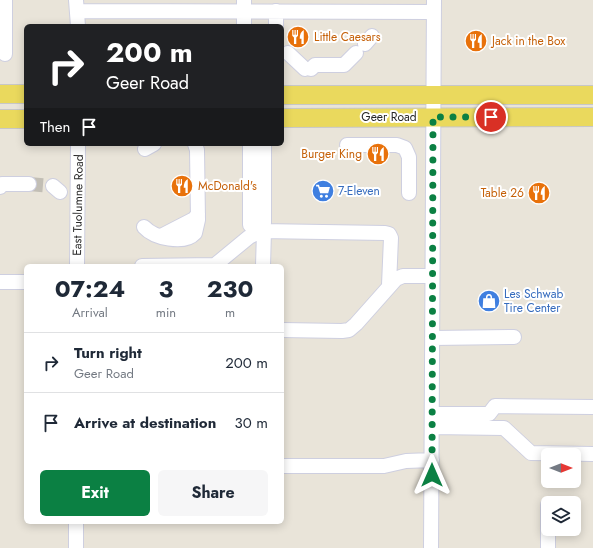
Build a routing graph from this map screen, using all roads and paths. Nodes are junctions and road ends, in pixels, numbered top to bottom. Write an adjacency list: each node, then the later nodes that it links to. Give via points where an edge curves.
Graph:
1 (5, 0): 11 (street)
2 (76, 5): 3 (street); 6 (street)
3 (244, 6): 5 (street); 7 (street)
4 (434, 6): 5 (street); 15 (street)
5 (276, 12): 8 (street)
6 (78, 24)
7 (244, 24)
8 (276, 24)
9 (365, 44): 10 (street, via 344,64 315,65 308,69)
10 (288, 53)
11 (5, 54)
12 (0, 94): 13 (main road)
13 (24, 94)
14 (284, 95): 15 (main road, Geer Road)
15 (433, 95): 16 (main road, Geer Road); 17 (street)
16 (593, 95)
17 (433, 117): 18 (main road, Geer Road); 19 (main road, Geer Road); 35 (street)
18 (593, 117)
19 (284, 118)
20 (0, 119): 21 (main road)
21 (24, 119)
22 (347, 145): 29 (street, via 397,145 405,148 409,157)
23 (78, 146): 32 (street, East Tuolumne Road)
24 (196, 146): 30 (street, via 197,229 190,237 179,239 161,236)
25 (250, 146): 31 (street, via 250,224)
26 (264, 146): 31 (street, via 264,223)
27 (0, 187): 28 (street, via 2,184 29,187)
28 (0, 191)
29 (409, 193)
30 (144, 227)
31 (261, 232): 33 (street, via 249,237); 34 (street); 38 (street, via 388,233 391,238)
32 (77, 264)
33 (216, 264)
34 (263, 264)
35 (432, 276): 38 (street, via 403,276); 41 (street)
36 (0, 282): 37 (street)
37 (24, 282)
38 (390, 284): 39 (street, via 356,324 347,330)
39 (284, 330)
40 (514, 337): 41 (street)
41 (432, 338): 43 (street)
42 (593, 407): 43 (street, via 495,406 489,414)
43 (432, 420): 44 (street, via 504,428 531,453); 45 (street)
44 (593, 454)
45 (432, 460): 46 (street, via 406,461 384,466); 50 (street)
46 (284, 466)
47 (76, 524): 49 (street)
48 (548, 536): 51 (street)
49 (76, 548)
50 (431, 548)
51 (548, 548)

